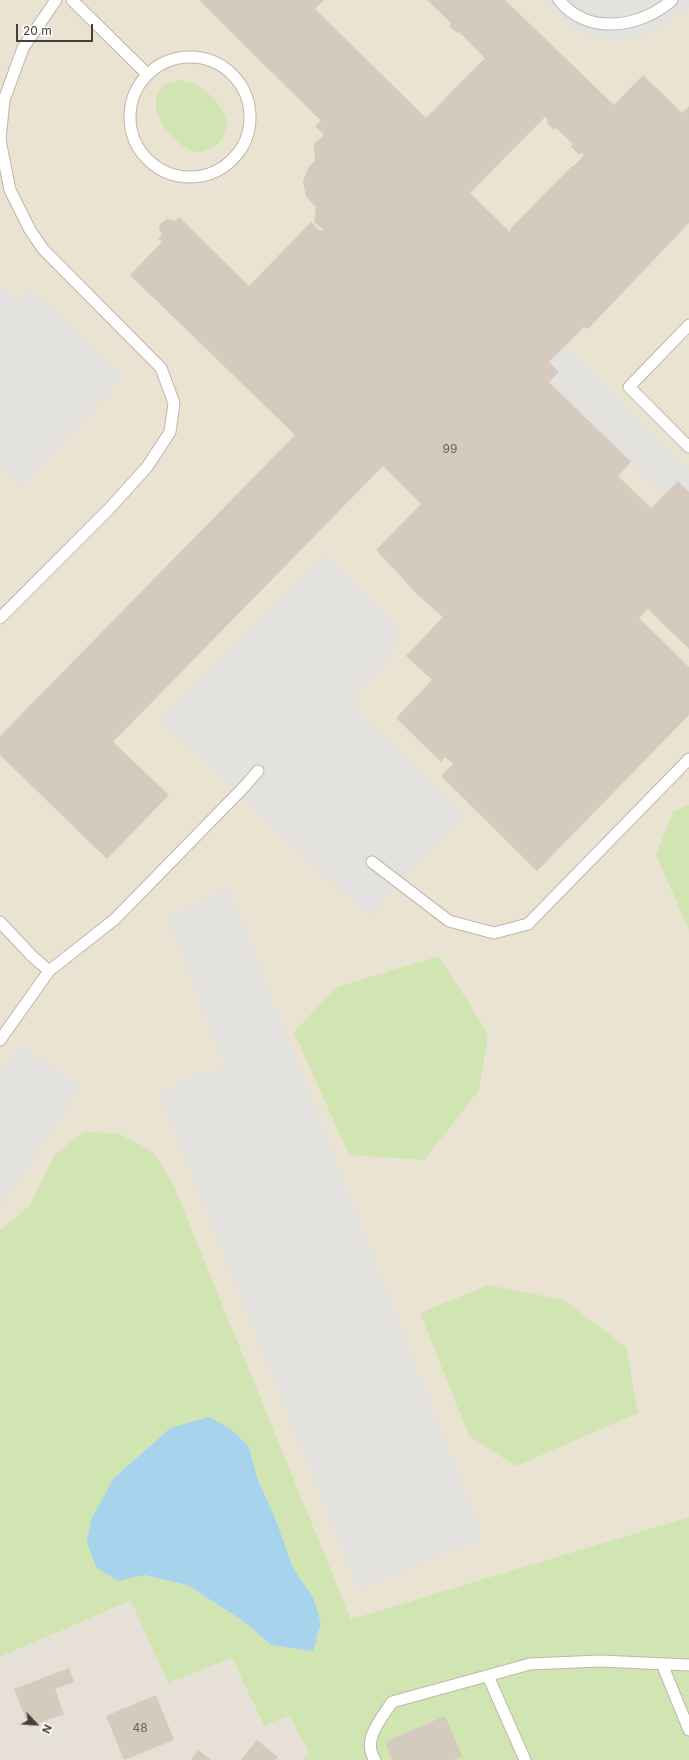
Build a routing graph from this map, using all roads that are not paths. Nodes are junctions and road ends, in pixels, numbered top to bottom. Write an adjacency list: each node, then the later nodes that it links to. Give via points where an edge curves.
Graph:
1 (56, 0): 8 (lane, via 23,48 4,100 0,140 10,190 30,230 43,249 161,368 174,403 170,432 147,467 109,509)
2 (72, 0): 5 (lane)
3 (559, 0): 4 (lane, via 580,19 602,24 630,22)
4 (672, 0)
5 (147, 74): 5 (lane, via 136,90 130,108 130,127 136,145 147,160 162,171 174,175 199,177 217,171 234,158 245,141 250,121 248,100 239,82 224,67 205,58 184,57 164,62)
6 (689, 325): 7 (lane, via 629,388)
7 (689, 447)
8 (0, 618)
9 (689, 759): 11 (lane, via 528,924 494,933 449,921)
10 (258, 771): 13 (lane, via 116,919)
11 (372, 862)
12 (0, 922): 13 (lane)
13 (49, 971): 14 (lane)
14 (0, 1040)
15 (662, 1664): 16 (lane); 17 (lane, via 600,1661 530,1664); 18 (lane)
16 (689, 1665)
17 (488, 1676): 19 (lane, via 392,1702 371,1734 372,1756); 20 (lane)
18 (689, 1730)
19 (375, 1760)
20 (526, 1760)

